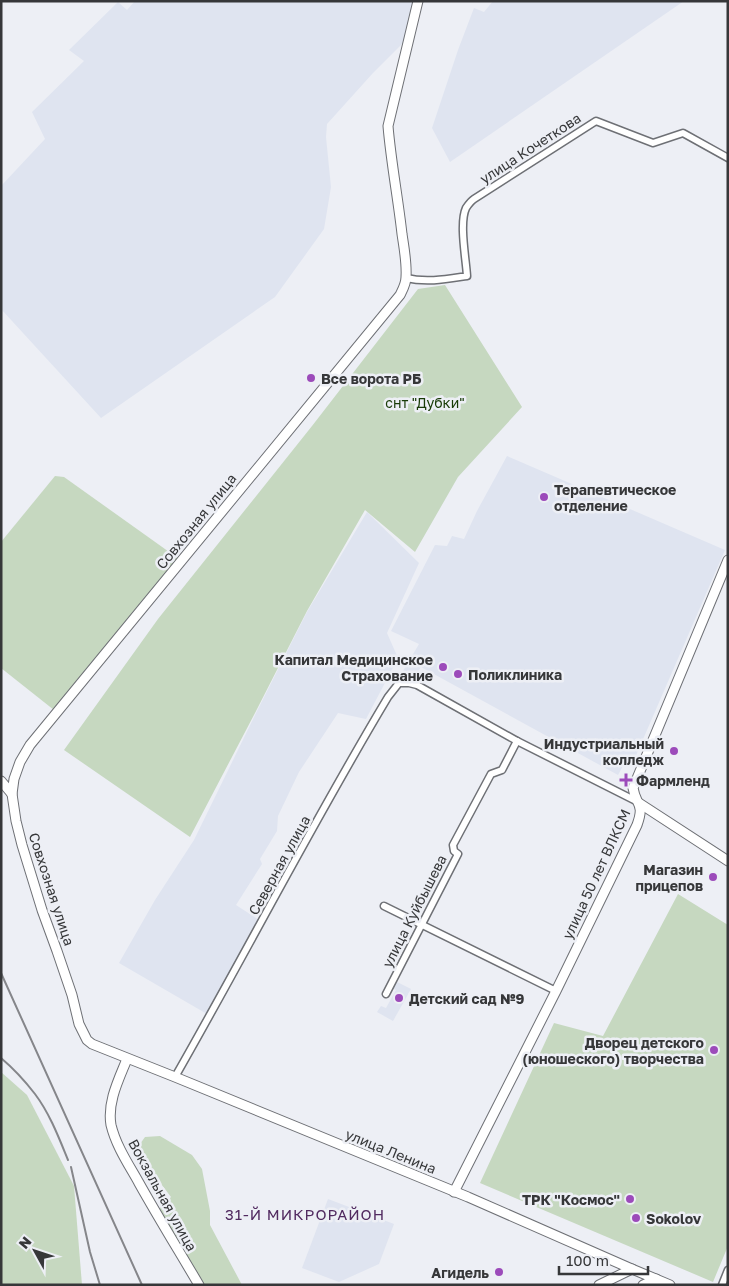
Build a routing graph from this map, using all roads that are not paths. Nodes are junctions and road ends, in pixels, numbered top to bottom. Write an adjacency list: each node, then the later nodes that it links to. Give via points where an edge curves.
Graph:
1 (418, 1): 3 (street, Совхозная улица, via 388,126)
2 (728, 158): 3 (street, улица Кочеткова, via 683,133 653,143 596,121 470,202 464,216 463,233 468,276 430,280)
3 (406, 278): 7 (street, Совхозная улица, via 400,295 30,745 16,770)
4 (728, 560): 8 (street, улица 50 лет ВЛКСМ, via 633,788)
5 (517, 741): 8 (street); 11 (street, улица Куйбышева, via 502,770 491,774 453,845 458,854); 16 (street, Северная улица, via 417,686 399,683 333,791)
6 (1, 781): 7 (street)
7 (12, 794): 14 (street, Совхозная улица, via 22,845 79,1024 87,1040)
8 (639, 803): 9 (street); 12 (street, улица 50 лет ВЛКСМ, via 641,815)
9 (728, 861)
10 (384, 906): 11 (street)
11 (421, 924): 12 (street); 13 (street, улица Куйбышева)
12 (556, 992): 17 (street, улица 50 лет ВЛКСМ)
13 (386, 994)
14 (98, 1047): 15 (street, улица Ленина)
15 (127, 1059): 16 (street, улица Ленина); 21 (street, Вокзальная улица, via 113,1095 111,1124 120,1149)
16 (175, 1077): 17 (street, улица Ленина)
17 (454, 1192): 18 (street, улица Ленина)
18 (632, 1270): 20 (street, улица Ленина); 22 (street)
19 (728, 1270): 25 (street)
20 (656, 1279): 23 (street); 24 (street, улица Ленина)
21 (199, 1285)
22 (599, 1285)
23 (644, 1285)
24 (670, 1285)
25 (722, 1285)

